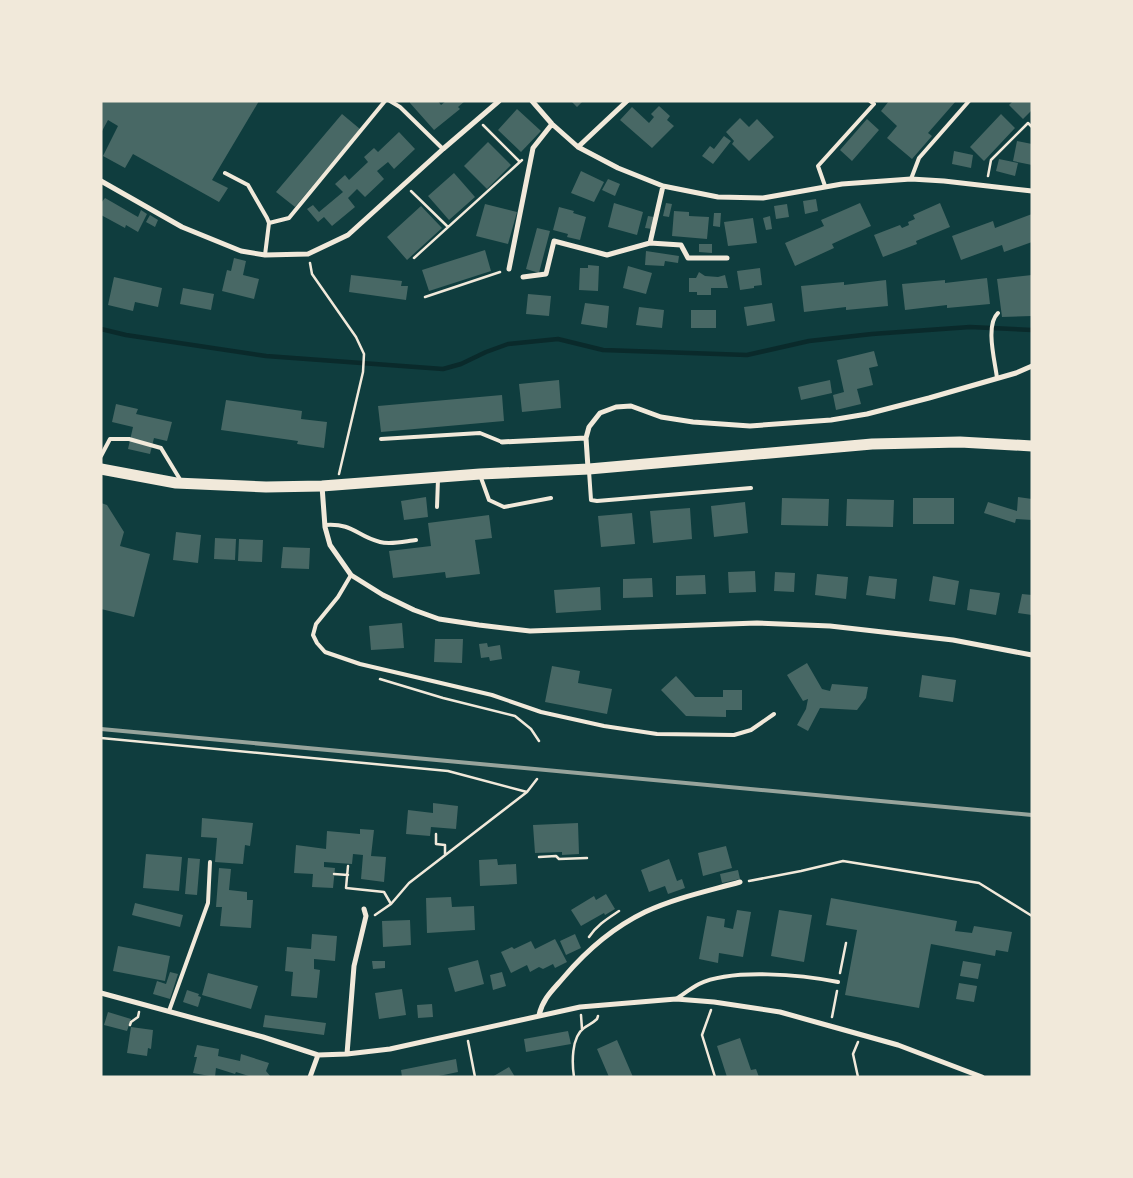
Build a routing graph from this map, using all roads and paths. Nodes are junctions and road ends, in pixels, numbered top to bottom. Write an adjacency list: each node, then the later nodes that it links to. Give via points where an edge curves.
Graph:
1 (386, 101): 21 (lane, via 289,218)
2 (390, 101): 12 (lane)
3 (499, 101): 8 (street)
4 (532, 101): 9 (street)
5 (627, 101): 11 (street)
6 (870, 101): 18 (lane, via 874,104 818,166)
7 (968, 101): 14 (lane, via 919,158)
8 (478, 119): 12 (street); 22 (path, via 519,161)
9 (552, 124): 11 (street); 28 (street, via 533,148)
10 (1032, 127): 19 (path, via 1028,123 991,160)
11 (578, 147): 17 (street)
12 (443, 149): 16 (street)
13 (226, 173): 21 (lane, via 248,185)
14 (911, 180): 18 (street); 19 (street)
15 (101, 181): 25 (street, via 182,227 241,252)
16 (404, 184): 22 (path); 24 (street, via 348,235)
17 (663, 186): 18 (street, via 718,197 763,198); 23 (street)
18 (825, 186)
19 (986, 186): 20 (street)
20 (1032, 191)
21 (269, 223): 25 (lane)
22 (448, 227): 26 (path)
23 (650, 243): 27 (street, via 681,246 688,258); 29 (street, via 607,255 554,241 546,274)
24 (308, 254): 25 (street); 44 (path, via 312,274 356,337 364,354 363,372)
25 (265, 255)
26 (414, 258)
27 (727, 258)
28 (508, 269): 30 (path)
29 (523, 277)
30 (425, 297)
31 (998, 313): 33 (lane, via 994,316 991,330)
32 (1032, 366): 33 (street)
33 (997, 378): 34 (street, via 867,414 750,426 693,422 661,417 631,406 616,406 600,414 588,427)
34 (586, 438): 36 (street); 40 (street)
35 (381, 439): 36 (lane, via 480,433)
36 (502, 442)
37 (1032, 446): 40 (main road, via 960,442 872,444)
38 (101, 456): 43 (lane, via 110,439 129,439 161,448)
39 (101, 469): 43 (main road)
40 (588, 469): 41 (main road); 46 (lane, via 591,500 596,502)
41 (480, 474): 42 (main road); 47 (lane, via 489,500 504,507)
42 (438, 477): 44 (main road); 48 (lane)
43 (182, 483): 45 (main road)
44 (338, 485): 45 (main road)
45 (322, 486): 49 (street)
46 (751, 488)
47 (551, 498)
48 (437, 507)
49 (325, 525): 50 (lane, via 351,527 383,543); 51 (street, via 330,545)
50 (416, 540)
51 (352, 575): 52 (street, via 414,610 479,625 530,631 757,623 821,626 954,640); 53 (lane, via 316,624 313,635 325,652 360,664 492,695 541,712 657,734 734,735 751,730)
52 (1032, 655)
53 (774, 714)
54 (101, 738): 56 (path, via 448,771)
55 (537, 779): 56 (path)
56 (527, 792): 58 (path)
57 (436, 834): 58 (path, via 436,844 445,845)
58 (445, 854): 66 (path, via 409,883)
59 (539, 857): 60 (path)
60 (587, 858)
61 (210, 862): 77 (lane, via 208,903)
62 (348, 866): 64 (path)
63 (334, 874): 64 (path)
64 (348, 875): 66 (path, via 346,888 384,892)
65 (740, 882): 69 (path, via 843,861 979,882); 78 (street, via 690,895 644,912 607,936 542,1002)
66 (390, 904): 68 (path, via 377,915)
67 (364, 909): 68 (street)
68 (366, 916): 84 (street, via 354,966)
69 (1032, 916)
70 (846, 943): 71 (path)
71 (838, 982): 73 (lane, via 810,976 766,974 724,977 700,984); 81 (path)
72 (101, 993): 75 (street)
73 (676, 999): 74 (street); 76 (street)
74 (714, 1002): 81 (street, via 780,1012); 90 (path, via 702,1034)
75 (142, 1004): 77 (street); 80 (path)
76 (599, 1004): 78 (street); 82 (path, via 597,1020)
77 (169, 1011): 86 (street)
78 (539, 1015): 84 (street, via 390,1049)
79 (582, 1022): 82 (path)
80 (130, 1026)
81 (830, 1026): 92 (street, via 898,1045)
82 (582, 1029): 89 (path, via 572,1062)
83 (469, 1046): 88 (path)
84 (347, 1054): 86 (street)
85 (853, 1054): 91 (path)
86 (318, 1055): 87 (street)
87 (310, 1077)
88 (475, 1077)
89 (574, 1077)
90 (715, 1077)
91 (858, 1077)
92 (982, 1077)

